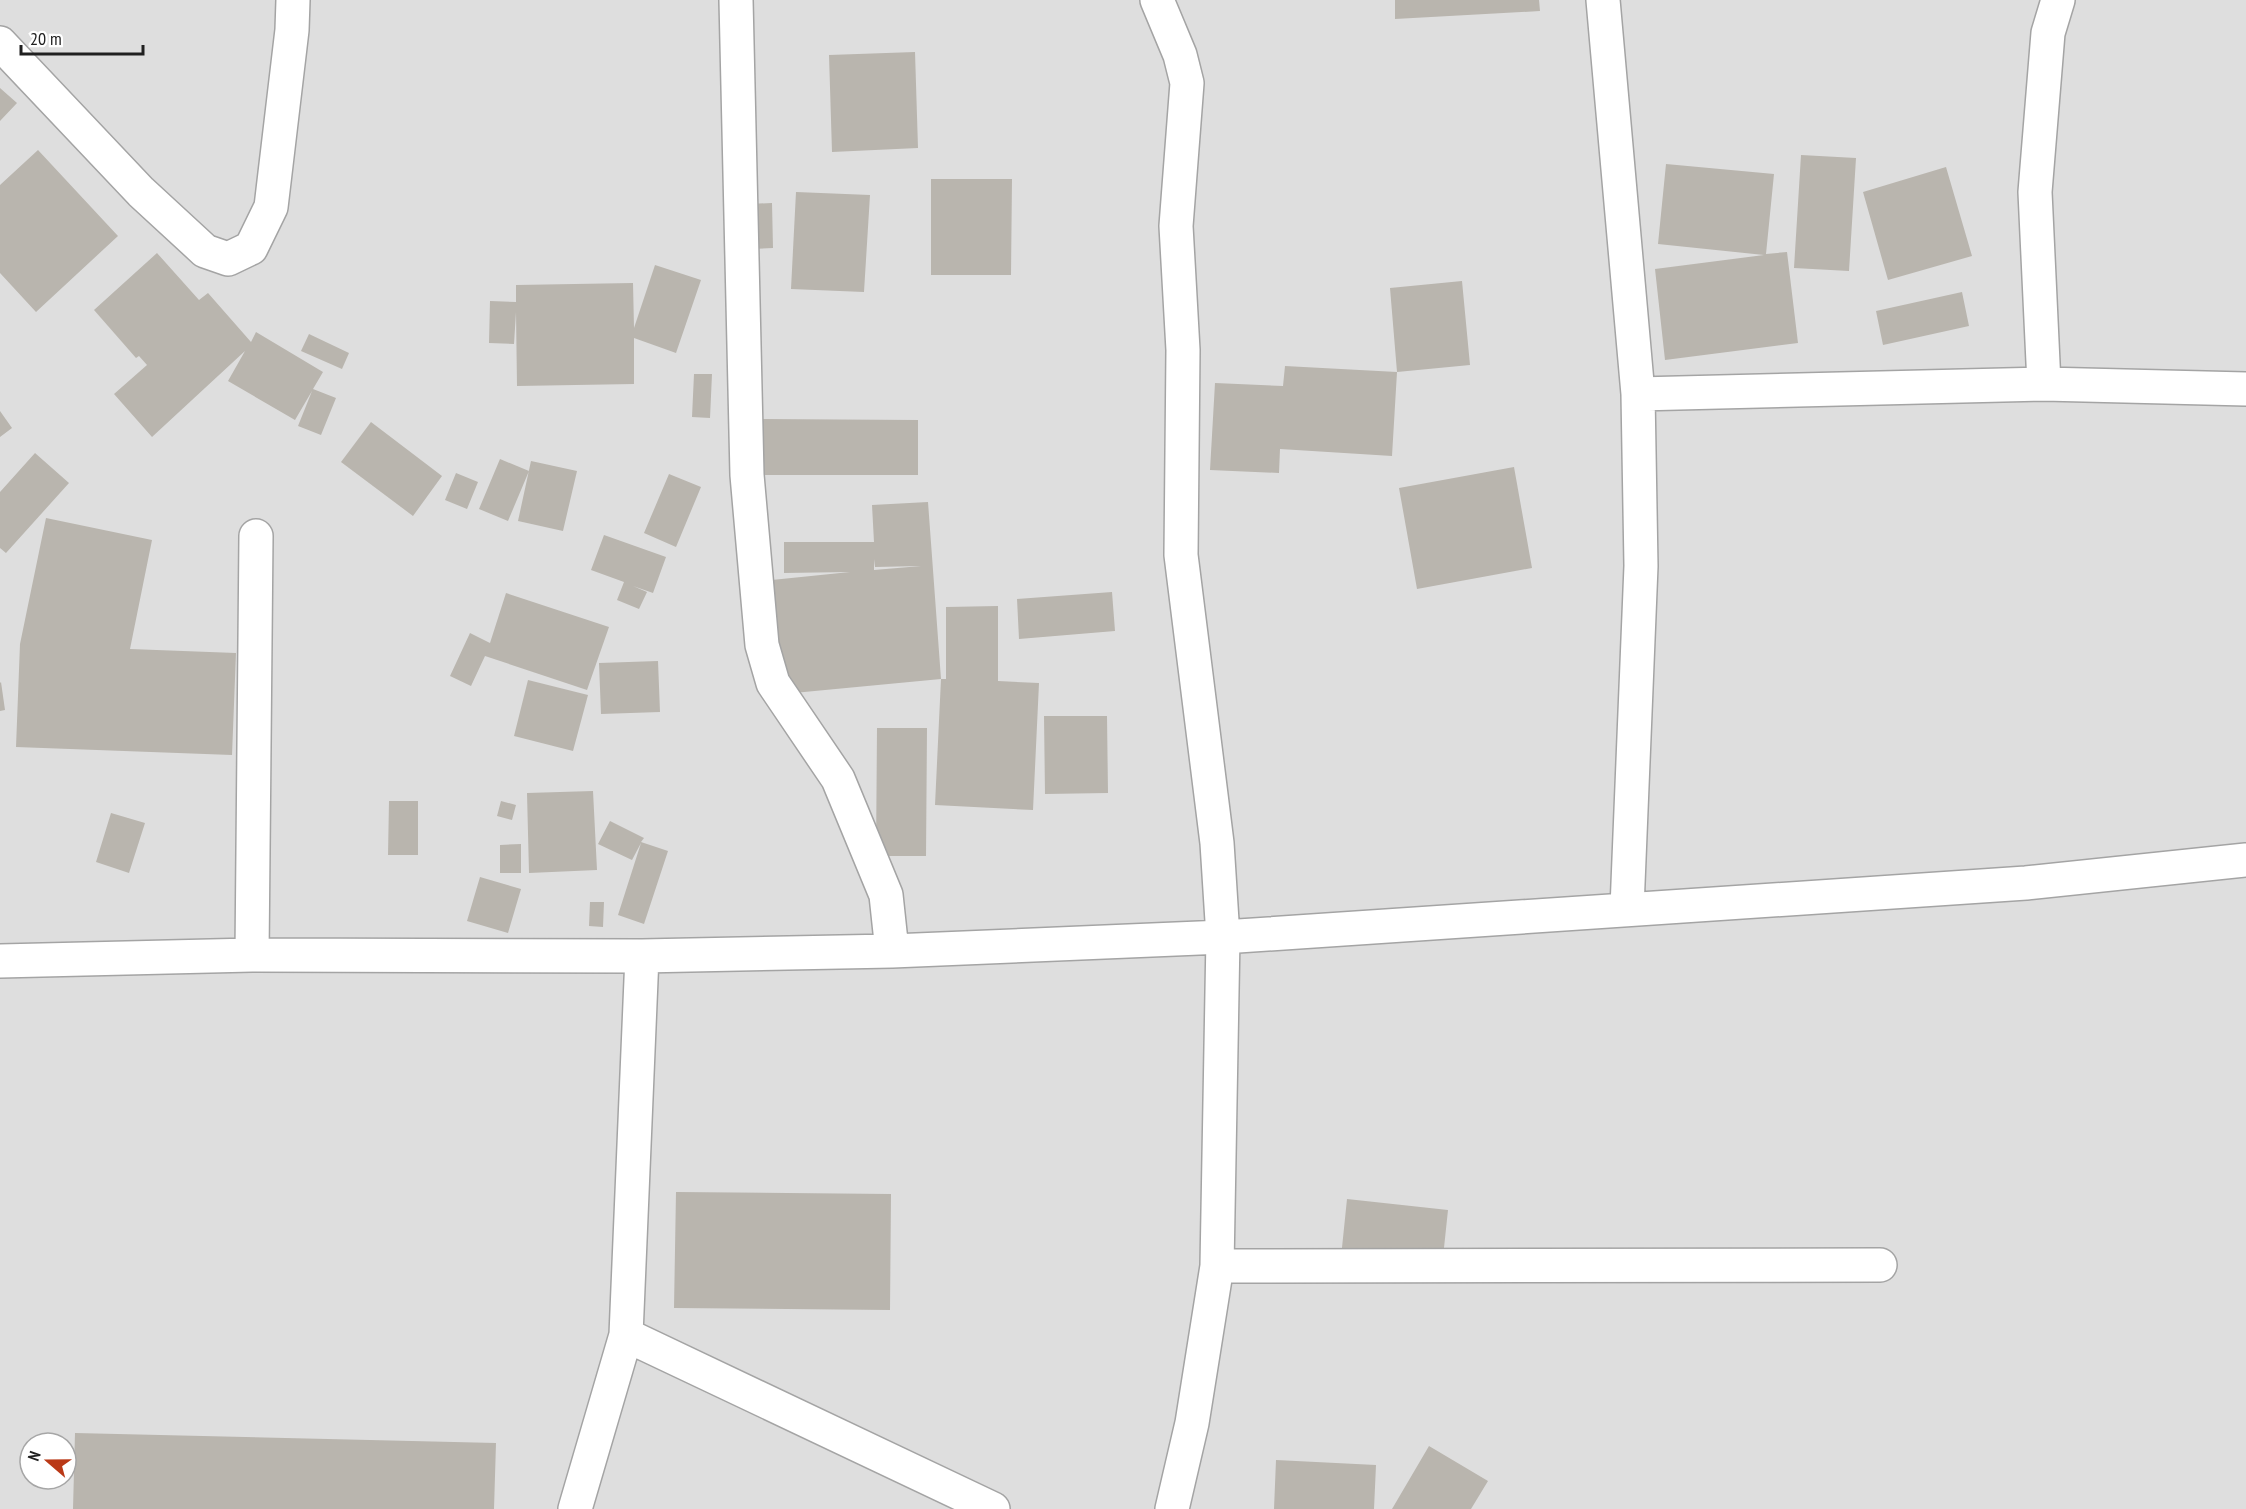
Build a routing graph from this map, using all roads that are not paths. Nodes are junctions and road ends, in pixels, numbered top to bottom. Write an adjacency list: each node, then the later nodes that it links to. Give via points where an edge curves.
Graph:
1 (293, 0): 6 (street, via 271,207 251,248 228,259 205,251 141,192)
2 (736, 0): 14 (street, via 747,475 762,645 773,683 838,779 886,895)
3 (1157, 0): 13 (street, via 1187,83 1176,225 1183,350 1181,555 1217,843)
4 (1603, 0): 9 (street)
5 (2058, 0): 7 (street, via 2048,33 2035,192)
6 (0, 43)
7 (2044, 384): 8 (street); 9 (street)
8 (2246, 389)
9 (1638, 394): 12 (street, via 1641,566)
10 (256, 536): 15 (street)
11 (2246, 860): 12 (street, via 2026,884)
12 (1627, 909): 13 (street)
13 (1223, 937): 14 (street); 19 (street)
14 (892, 951): 16 (street)
15 (252, 955): 16 (street); 17 (street)
16 (642, 957): 20 (street)
17 (0, 961)
18 (1880, 1265): 19 (street)
19 (1217, 1266): 23 (street, via 1192,1424)
20 (626, 1335): 21 (street); 22 (street)
21 (575, 1509)
22 (993, 1509)
23 (1172, 1509)

